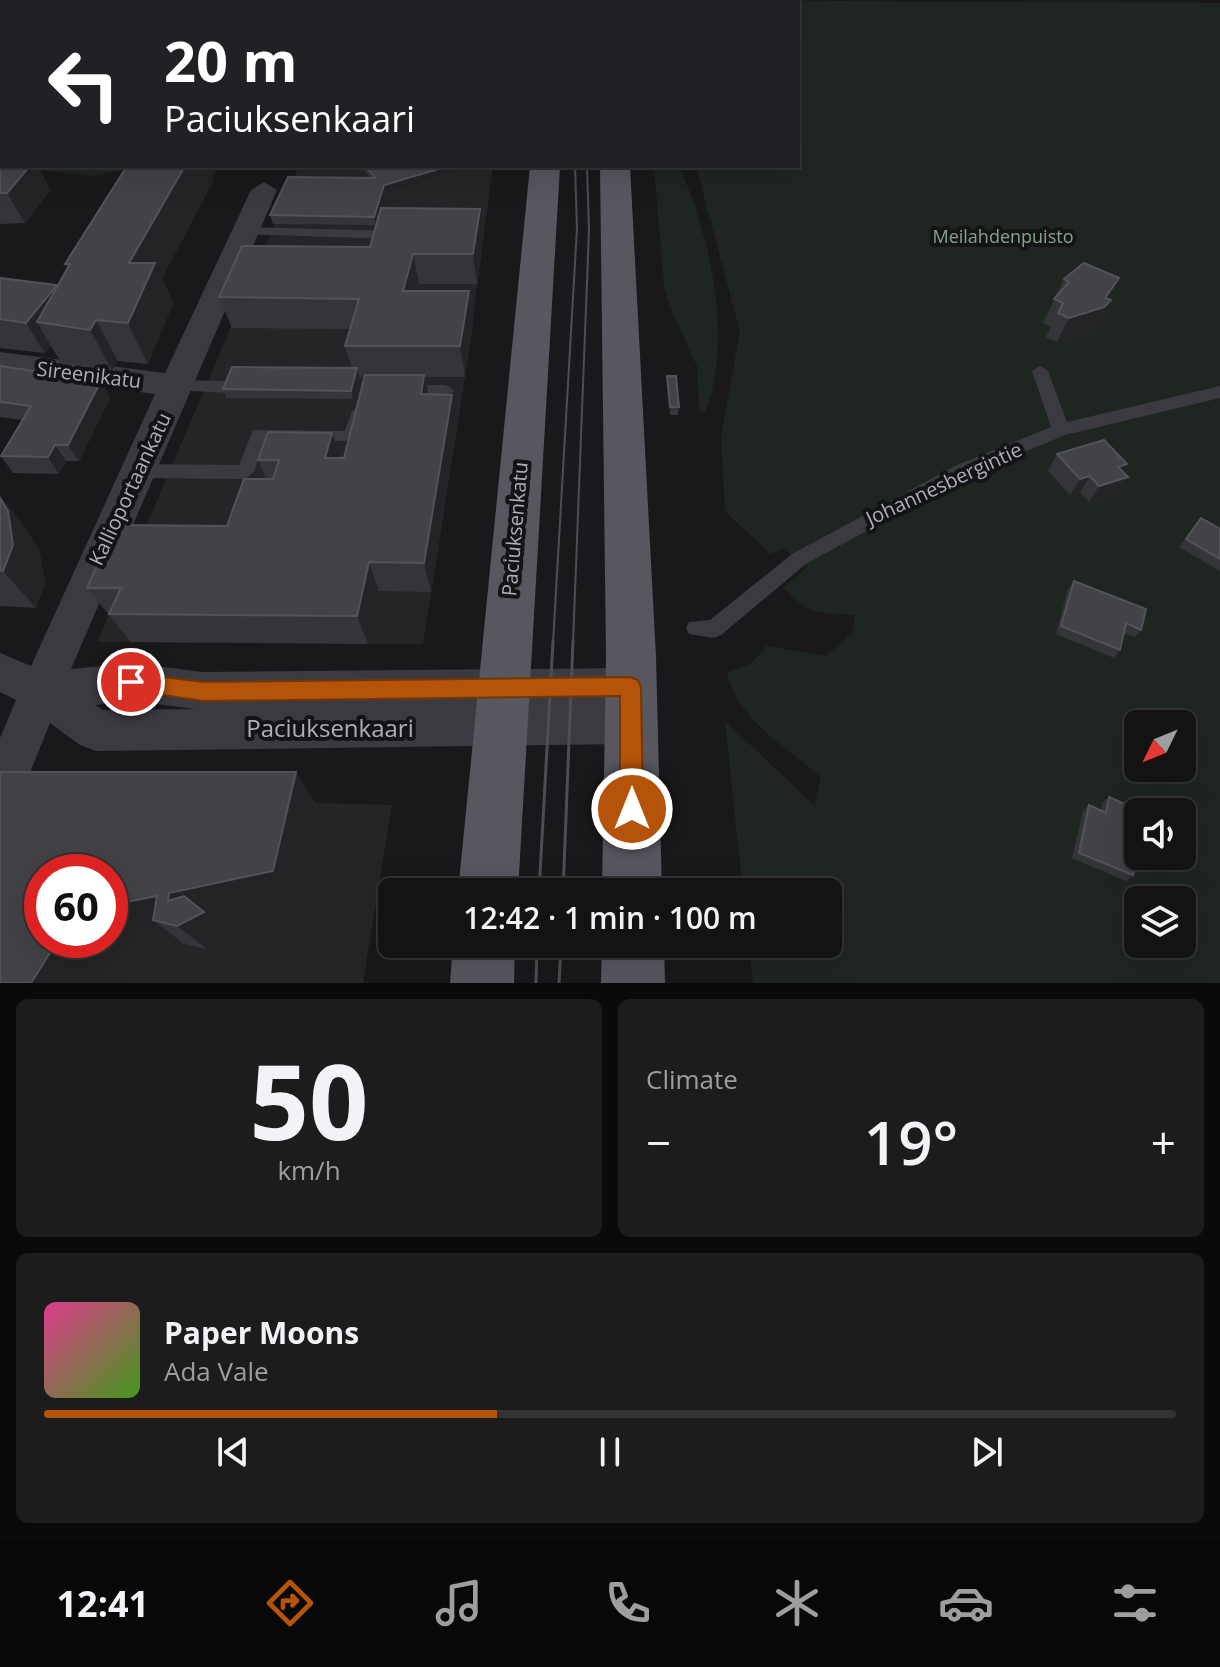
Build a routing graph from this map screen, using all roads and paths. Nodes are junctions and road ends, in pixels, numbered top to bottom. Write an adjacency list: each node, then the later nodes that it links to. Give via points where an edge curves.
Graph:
1 (545, 168): 20 (main road, Paciuksenkatu)
2 (615, 168): 19 (main road)
3 (264, 190): 4 (street, Kallioportaankatu)
4 (246, 231): 5 (lane); 8 (street, Kallioportaankatu)
5 (405, 235)
6 (0, 363): 8 (street, Sireenikatu)
7 (1040, 371): 14 (lane)
8 (178, 386): 9 (lane); 15 (street, Kallioportaankatu)
9 (231, 387)
10 (393, 391): 11 (lane)
11 (446, 391)
12 (1220, 392): 14 (lane, Johannesbergintie)
13 (362, 402): 15 (lane, via 351,437 259,434 245,472)
14 (1061, 430): 16 (lane, Johannesbergintie, via 897,502 799,559 714,629)
15 (138, 471): 18 (street, Kallioportaankatu)
16 (696, 628)
17 (0, 672): 18 (street, Paciuksenkaari)
18 (42, 692): 20 (street, Paciuksenkaari, via 96,731); 21 (street, Kallioportaankatu)
19 (631, 705): 20 (street, Paciuksenkaari); 23 (main road)
20 (500, 707): 22 (main road, Paciuksenkatu)
21 (0, 791)
22 (489, 878)
23 (632, 878)
24 (483, 958): 26 (main road)
25 (633, 958): 27 (main road)
26 (482, 983)
27 (633, 983)

